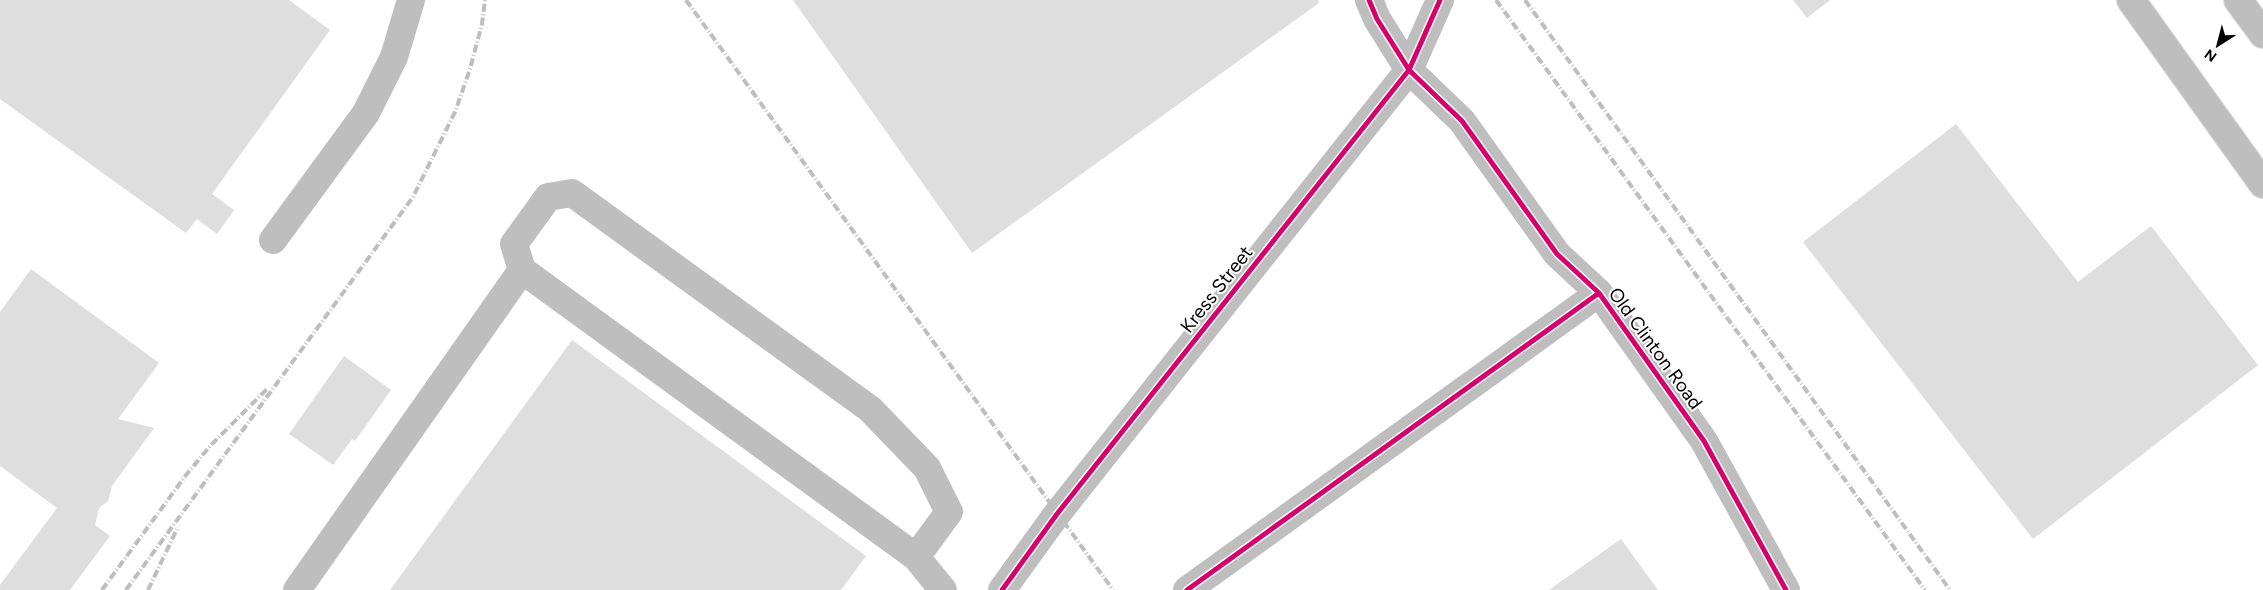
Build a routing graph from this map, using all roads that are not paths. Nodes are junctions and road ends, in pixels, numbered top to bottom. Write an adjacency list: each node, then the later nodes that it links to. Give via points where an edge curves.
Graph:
1 (411, 0): 9 (street, via 394,57 366,113)
2 (1369, 0): 7 (street, Old Clinton Road)
3 (1440, 0): 7 (street, Kress Street)
4 (2131, 0): 8 (street)
5 (2238, 0): 6 (street)
6 (2263, 34)
7 (1409, 70): 11 (street, Old Clinton Road, via 1462,121 1557,254); 15 (street, Kress Street, via 1058,514)
8 (2263, 184)
9 (274, 240)
10 (522, 270): 12 (street); 12 (street, via 514,244 548,197 572,193 862,404 927,468 949,512); 13 (street)
11 (1599, 293): 16 (street); 17 (street, Old Clinton Road, via 1704,441)
12 (916, 557): 14 (street)
13 (297, 590)
14 (943, 590)
15 (1002, 590)
16 (1187, 590)
17 (1786, 590)

